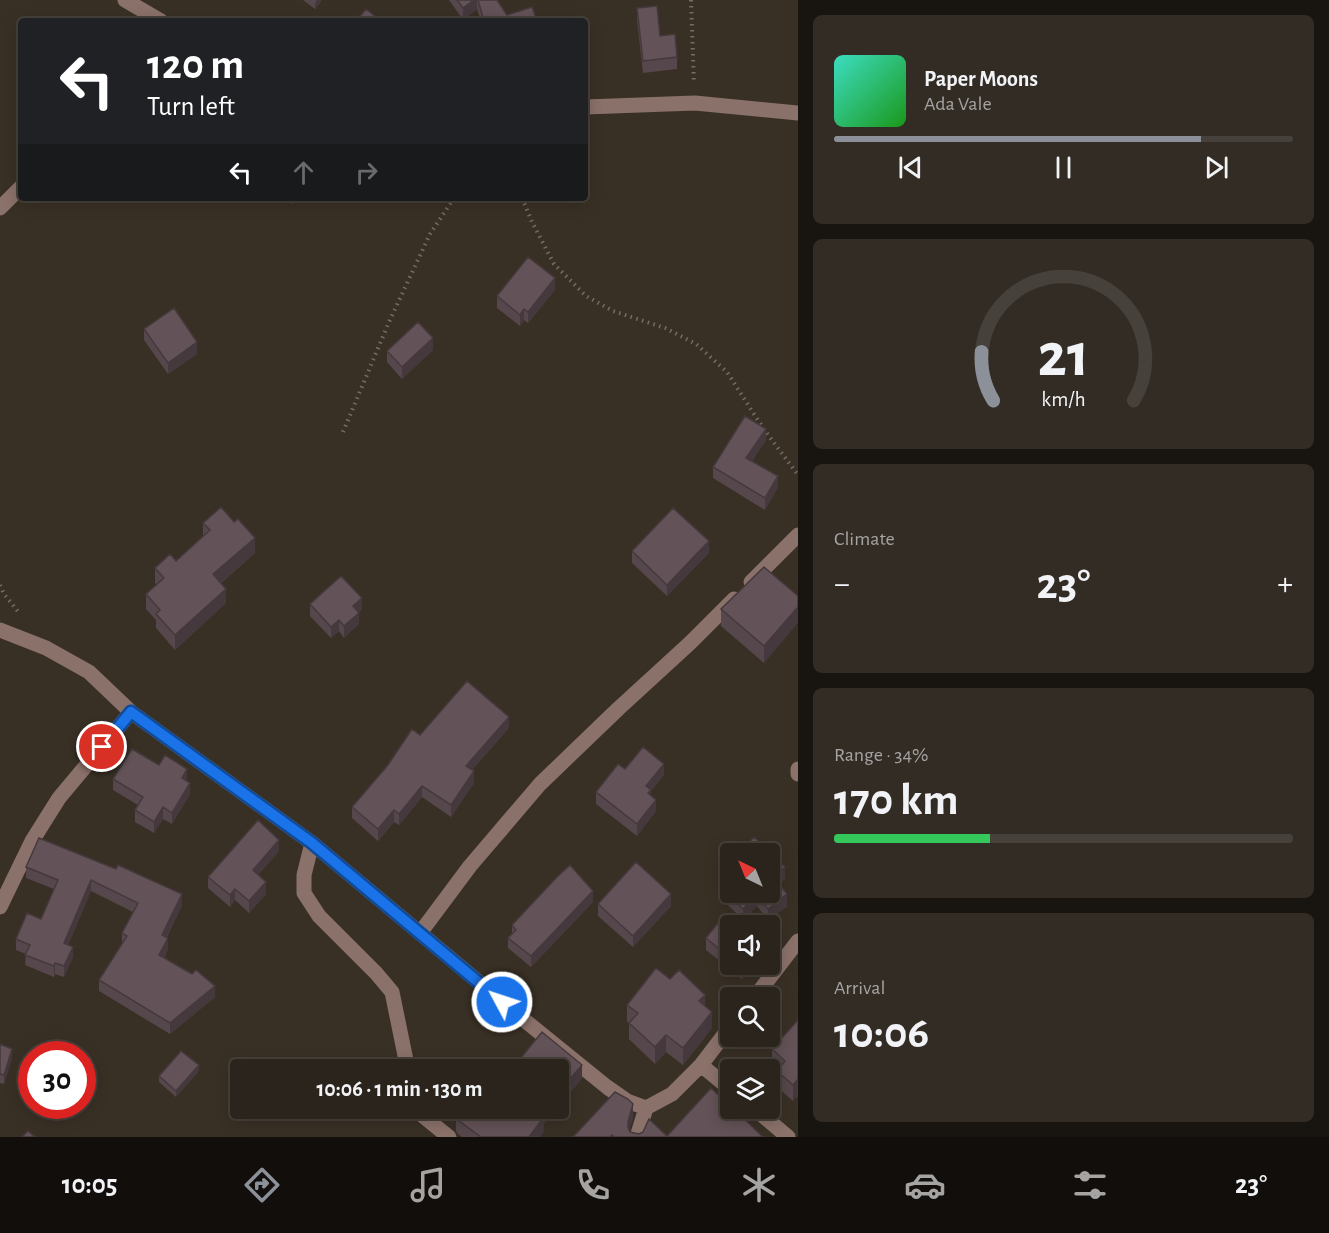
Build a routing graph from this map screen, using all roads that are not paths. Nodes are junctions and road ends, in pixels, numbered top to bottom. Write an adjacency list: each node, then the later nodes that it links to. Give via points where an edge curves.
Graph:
1 (125, 0): 2 (street)
2 (156, 18)
3 (588, 107): 4 (street, via 695,103)
4 (798, 113)
5 (18, 190): 6 (street)
6 (0, 208)
7 (798, 535): 14 (street, via 690,644 540,784 470,866)
8 (0, 630): 9 (street, via 46,648 89,672)
9 (131, 712): 12 (street); 13 (street, via 59,798 32,841)
10 (798, 769): 11 (street)
11 (798, 774)
12 (312, 843): 14 (street); 18 (street, via 304,893 319,916 392,992)
13 (0, 907)
14 (420, 933): 21 (street, via 607,1087)
15 (798, 941): 16 (street)
16 (762, 987)
17 (720, 1040): 19 (street)
18 (406, 1059)
19 (701, 1065): 20 (street); 21 (street, via 672,1094)
20 (720, 1081)
21 (646, 1108): 25 (street)
22 (427, 1119): 24 (street)
23 (767, 1119): 26 (street)
24 (449, 1137)
25 (637, 1137)
26 (788, 1137)

